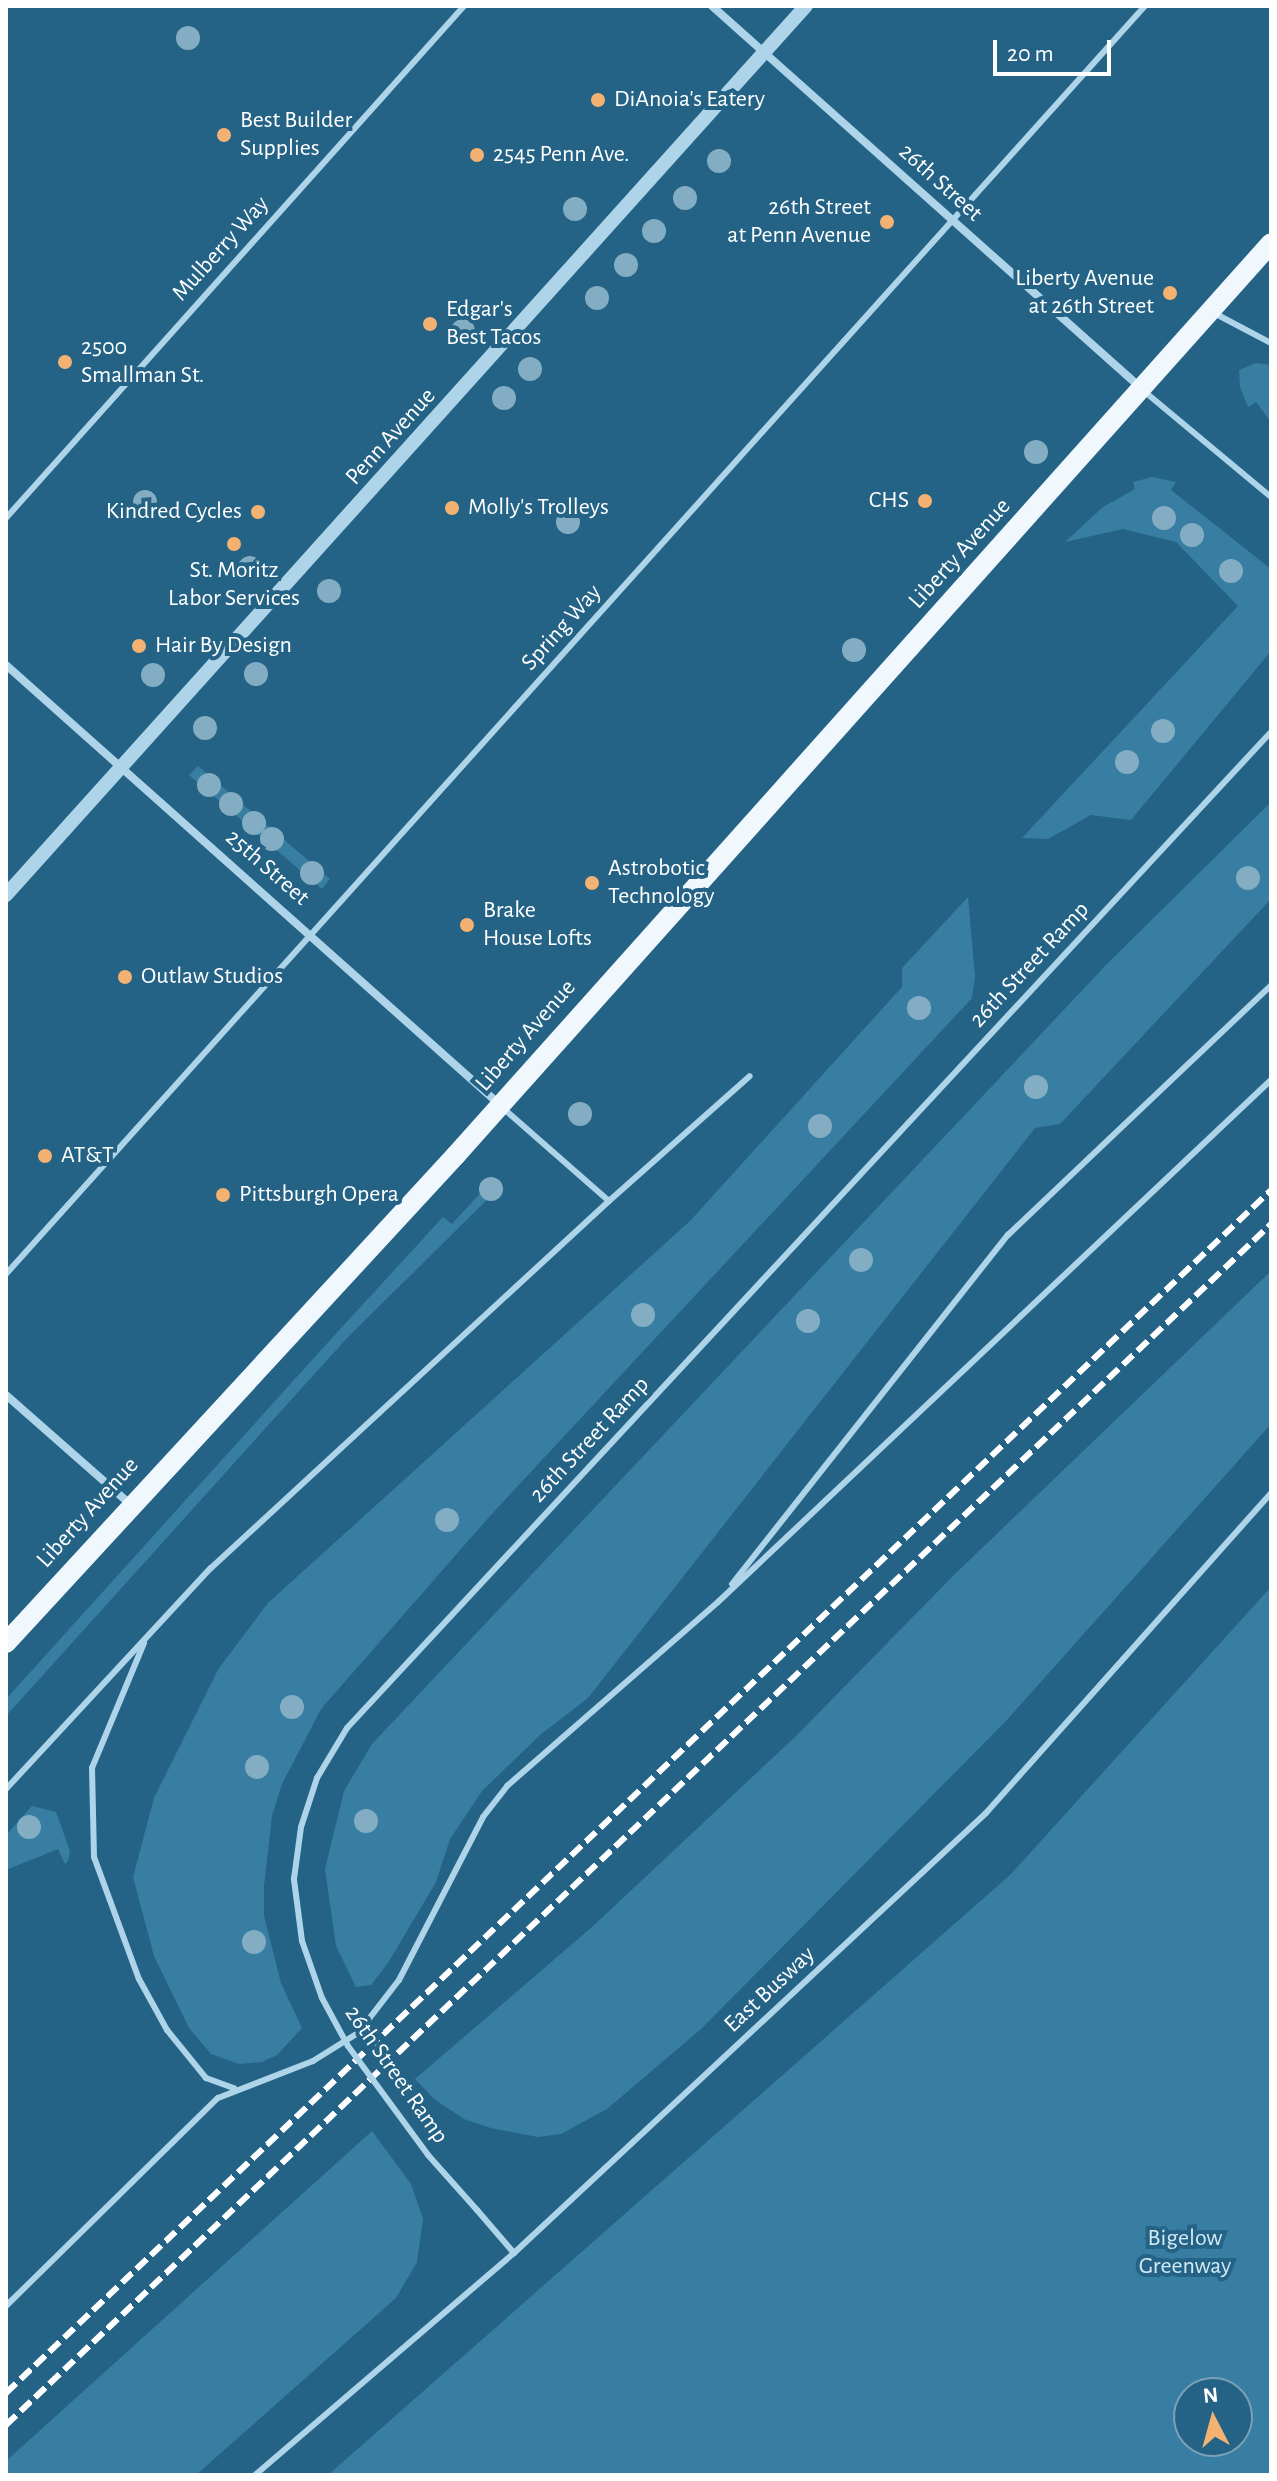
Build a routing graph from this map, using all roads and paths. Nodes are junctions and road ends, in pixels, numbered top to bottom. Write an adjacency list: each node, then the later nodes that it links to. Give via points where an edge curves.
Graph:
1 (464, 6): 12 (lane, Mulberry Way)
2 (712, 6): 5 (street, 26th Street)
3 (806, 6): 5 (street, Penn Avenue)
4 (1145, 6): 6 (lane, Spring Way)
5 (765, 52): 6 (street, 26th Street); 15 (street, Penn Avenue)
6 (954, 222): 10 (street, 26th Street); 17 (lane, Spring Way)
7 (1271, 243): 8 (main road, Liberty Avenue)
8 (1211, 312): 9 (lane); 10 (main road, Liberty Avenue)
9 (1271, 343)
10 (1142, 389): 11 (lane); 21 (main road, Liberty Avenue)
11 (1271, 497)
12 (6, 518)
13 (6, 665): 15 (street, 25th Street)
14 (1271, 732): 32 (lane, 26th Street Ramp, bridge, via 347,1728 317,1778 301,1827 294,1879 302,1941 322,1998 348,2046 428,2155)
15 (122, 767): 16 (street, Penn Avenue); 17 (street, 25th Street)
16 (6, 895)
17 (311, 933): 21 (street, 25th Street); 23 (lane, Spring Way)
18 (1271, 985): 27 (lane, via 1008,1235)
19 (750, 1076): 22 (lane)
20 (1271, 1080): 27 (lane)
21 (500, 1105): 22 (lane); 26 (main road, Liberty Avenue)
22 (609, 1201): 28 (lane, via 211,1568)
23 (6, 1274)
24 (6, 1395): 26 (street)
25 (1271, 1493): 32 (lane, East Busway, via 986,1813)
26 (130, 1504): 29 (main road, Liberty Avenue)
27 (718, 1602): 31 (lane, via 507,1786 483,1817 399,1980 358,2033 313,2061)
28 (147, 1637): 30 (lane); 31 (lane, via 92,1768 94,1857 139,1979 167,2030 206,2078)
29 (6, 1643)
30 (6, 1789)
31 (235, 2088): 33 (lane, via 196,2118)
32 (514, 2253): 34 (lane, East Busway)
33 (6, 2306)
34 (255, 2475)

